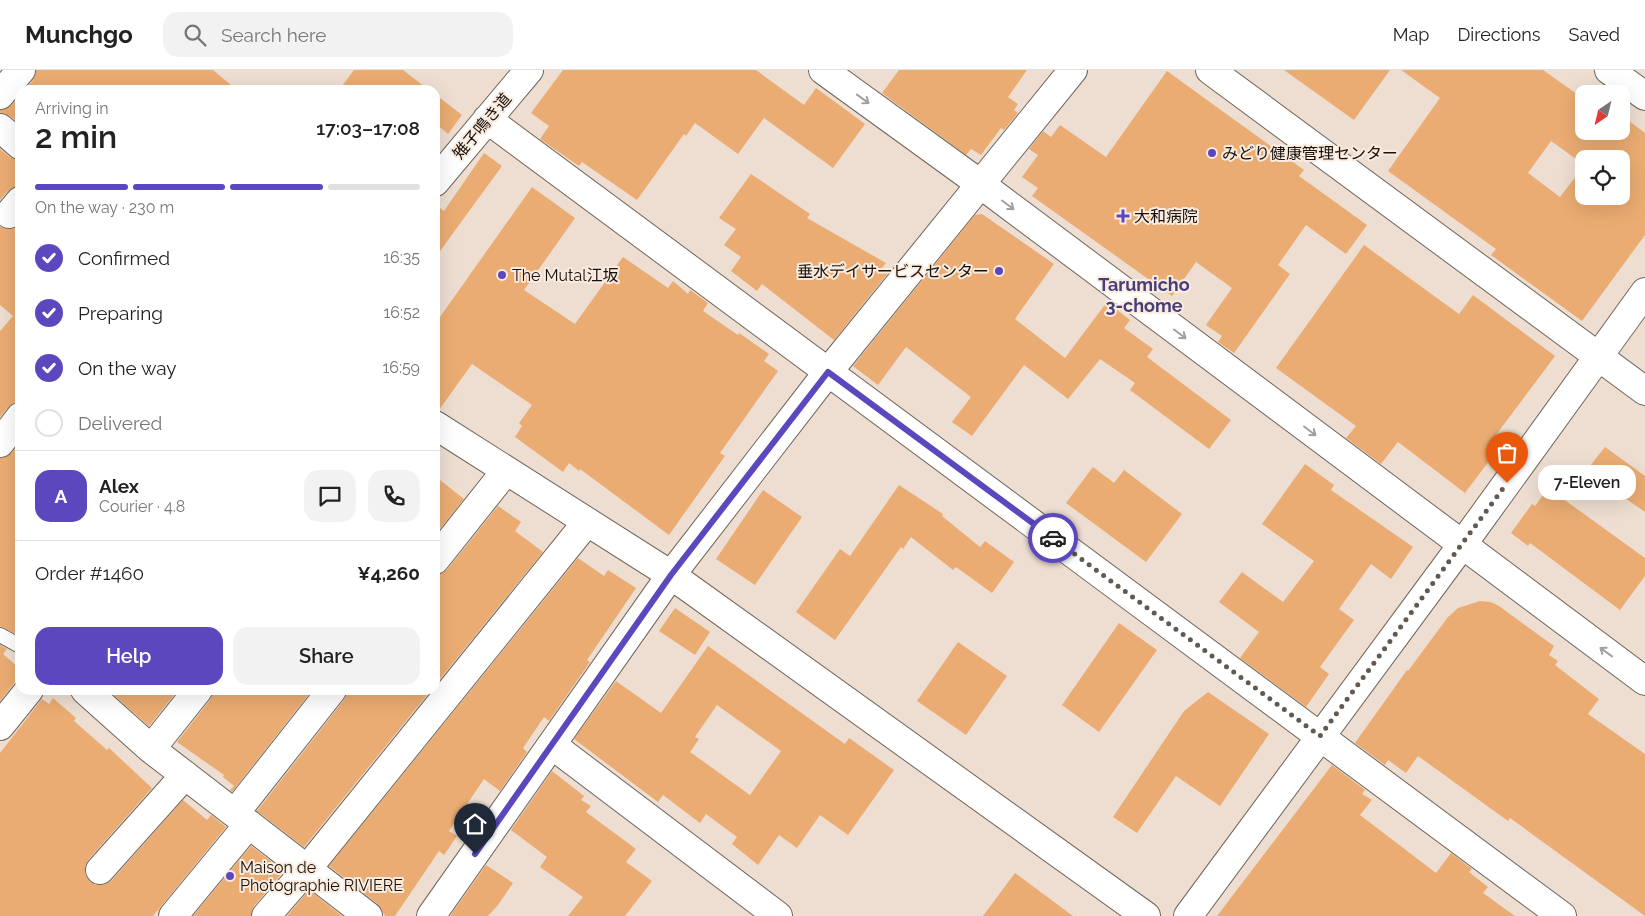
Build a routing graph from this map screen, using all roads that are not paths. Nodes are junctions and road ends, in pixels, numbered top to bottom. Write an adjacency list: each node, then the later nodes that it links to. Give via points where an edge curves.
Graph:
1 (21, 70): 7 (street)
2 (529, 70): 9 (street, 雉子鳴き道)
3 (823, 70): 13 (street, one-way to 13)
4 (1072, 70): 13 (street)
5 (1210, 70): 15 (street)
6 (1609, 70): 8 (street)
7 (0, 95)
8 (1645, 96)
9 (487, 119): 12 (street, 雉子鳴き道); 16 (street)
10 (0, 128): 11 (street)
11 (15, 140)
12 (440, 176)
13 (979, 183): 16 (street); 23 (street, one-way to 23)
14 (1645, 292): 15 (street)
15 (1598, 357): 17 (street); 23 (street)
16 (828, 372): 25 (street); 34 (street)
17 (1645, 391)
18 (15, 424): 20 (street)
19 (440, 428): 21 (street)
20 (0, 444)
21 (505, 472): 22 (street); 24 (street)
22 (586, 522): 25 (street); 39 (street)
23 (1462, 546): 28 (street, one-way to 23); 34 (street)
24 (440, 554)
25 (671, 575): 35 (street); 46 (street)
26 (0, 635): 27 (lane)
27 (15, 643)
28 (1645, 681)
29 (26, 695): 33 (street)
30 (91, 695): 36 (street)
31 (194, 695): 36 (street)
32 (328, 695): 38 (street)
33 (0, 726)
34 (1320, 736): 47 (street); 48 (street)
35 (552, 745): 44 (street); 45 (street)
36 (151, 748): 37 (street)
37 (185, 775): 38 (street); 40 (street)
38 (242, 818): 39 (street); 41 (street)
39 (308, 869): 42 (street); 43 (street)
40 (100, 870)
41 (173, 916)
42 (266, 916)
43 (368, 916)
44 (431, 916)
45 (778, 916)
46 (1146, 916)
47 (1188, 916)
48 (1562, 916)

